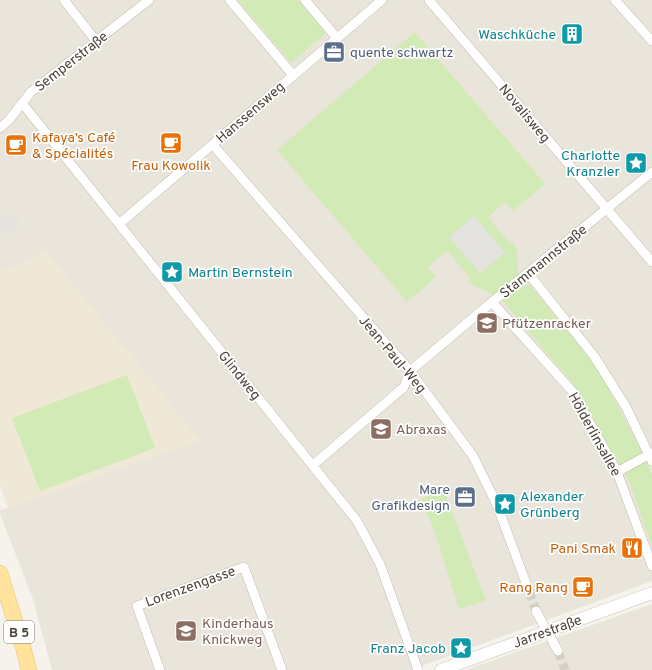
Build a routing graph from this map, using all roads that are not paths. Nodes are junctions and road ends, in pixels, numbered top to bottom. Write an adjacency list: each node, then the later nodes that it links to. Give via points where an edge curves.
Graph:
1 (64, 0): 10 (street)
2 (149, 0): 10 (street, Semperstraße)
3 (230, 0): 11 (street)
4 (305, 0): 8 (street)
5 (382, 0): 8 (street, Hanssensweg)
6 (429, 0): 16 (street, Novalisweg)
7 (615, 0): 9 (street)
8 (337, 38): 11 (street, Hanssensweg)
9 (652, 41)
10 (96, 42): 12 (street, Semperstraße, via 31,92)
11 (293, 75): 14 (street, Hanssensweg)
12 (22, 103): 13 (street, Semperstraße); 17 (street, Glindweg)
13 (0, 128)
14 (213, 145): 17 (street, Hanssensweg); 21 (street, Jean-Paul-Weg)
15 (652, 172): 16 (street, Stammannstraße)
16 (607, 209): 18 (street, Novalisweg); 19 (street, Stammannstraße)
17 (119, 224): 23 (street, Glindweg)
18 (652, 262)
19 (528, 273): 20 (street, Stammannstraße); 22 (street, via 594,356 626,408)
20 (492, 302): 21 (street, Stammannstraße); 24 (street, Hölderlinsallee, via 572,391)
21 (410, 372): 23 (street, Stammannstraße, via 404,387); 27 (street, Jean-Paul-Weg, via 473,456 497,505)
22 (651, 456): 24 (street)
23 (313, 465): 35 (street, Glindweg, via 357,521 380,564)
24 (617, 472): 25 (street, Hölderlinsallee)
25 (652, 566)
26 (0, 573): 32 (main road, B 5)
27 (529, 591)
28 (652, 593): 30 (street, Jarrestraße)
29 (536, 611): 30 (street)
30 (546, 632): 31 (street); 36 (street, Jarrestraße)
31 (558, 651)
32 (29, 670)
33 (160, 670): 34 (street, Lorenzengasse, via 137,606 244,567)
34 (282, 670)
35 (418, 670)
36 (441, 670)

